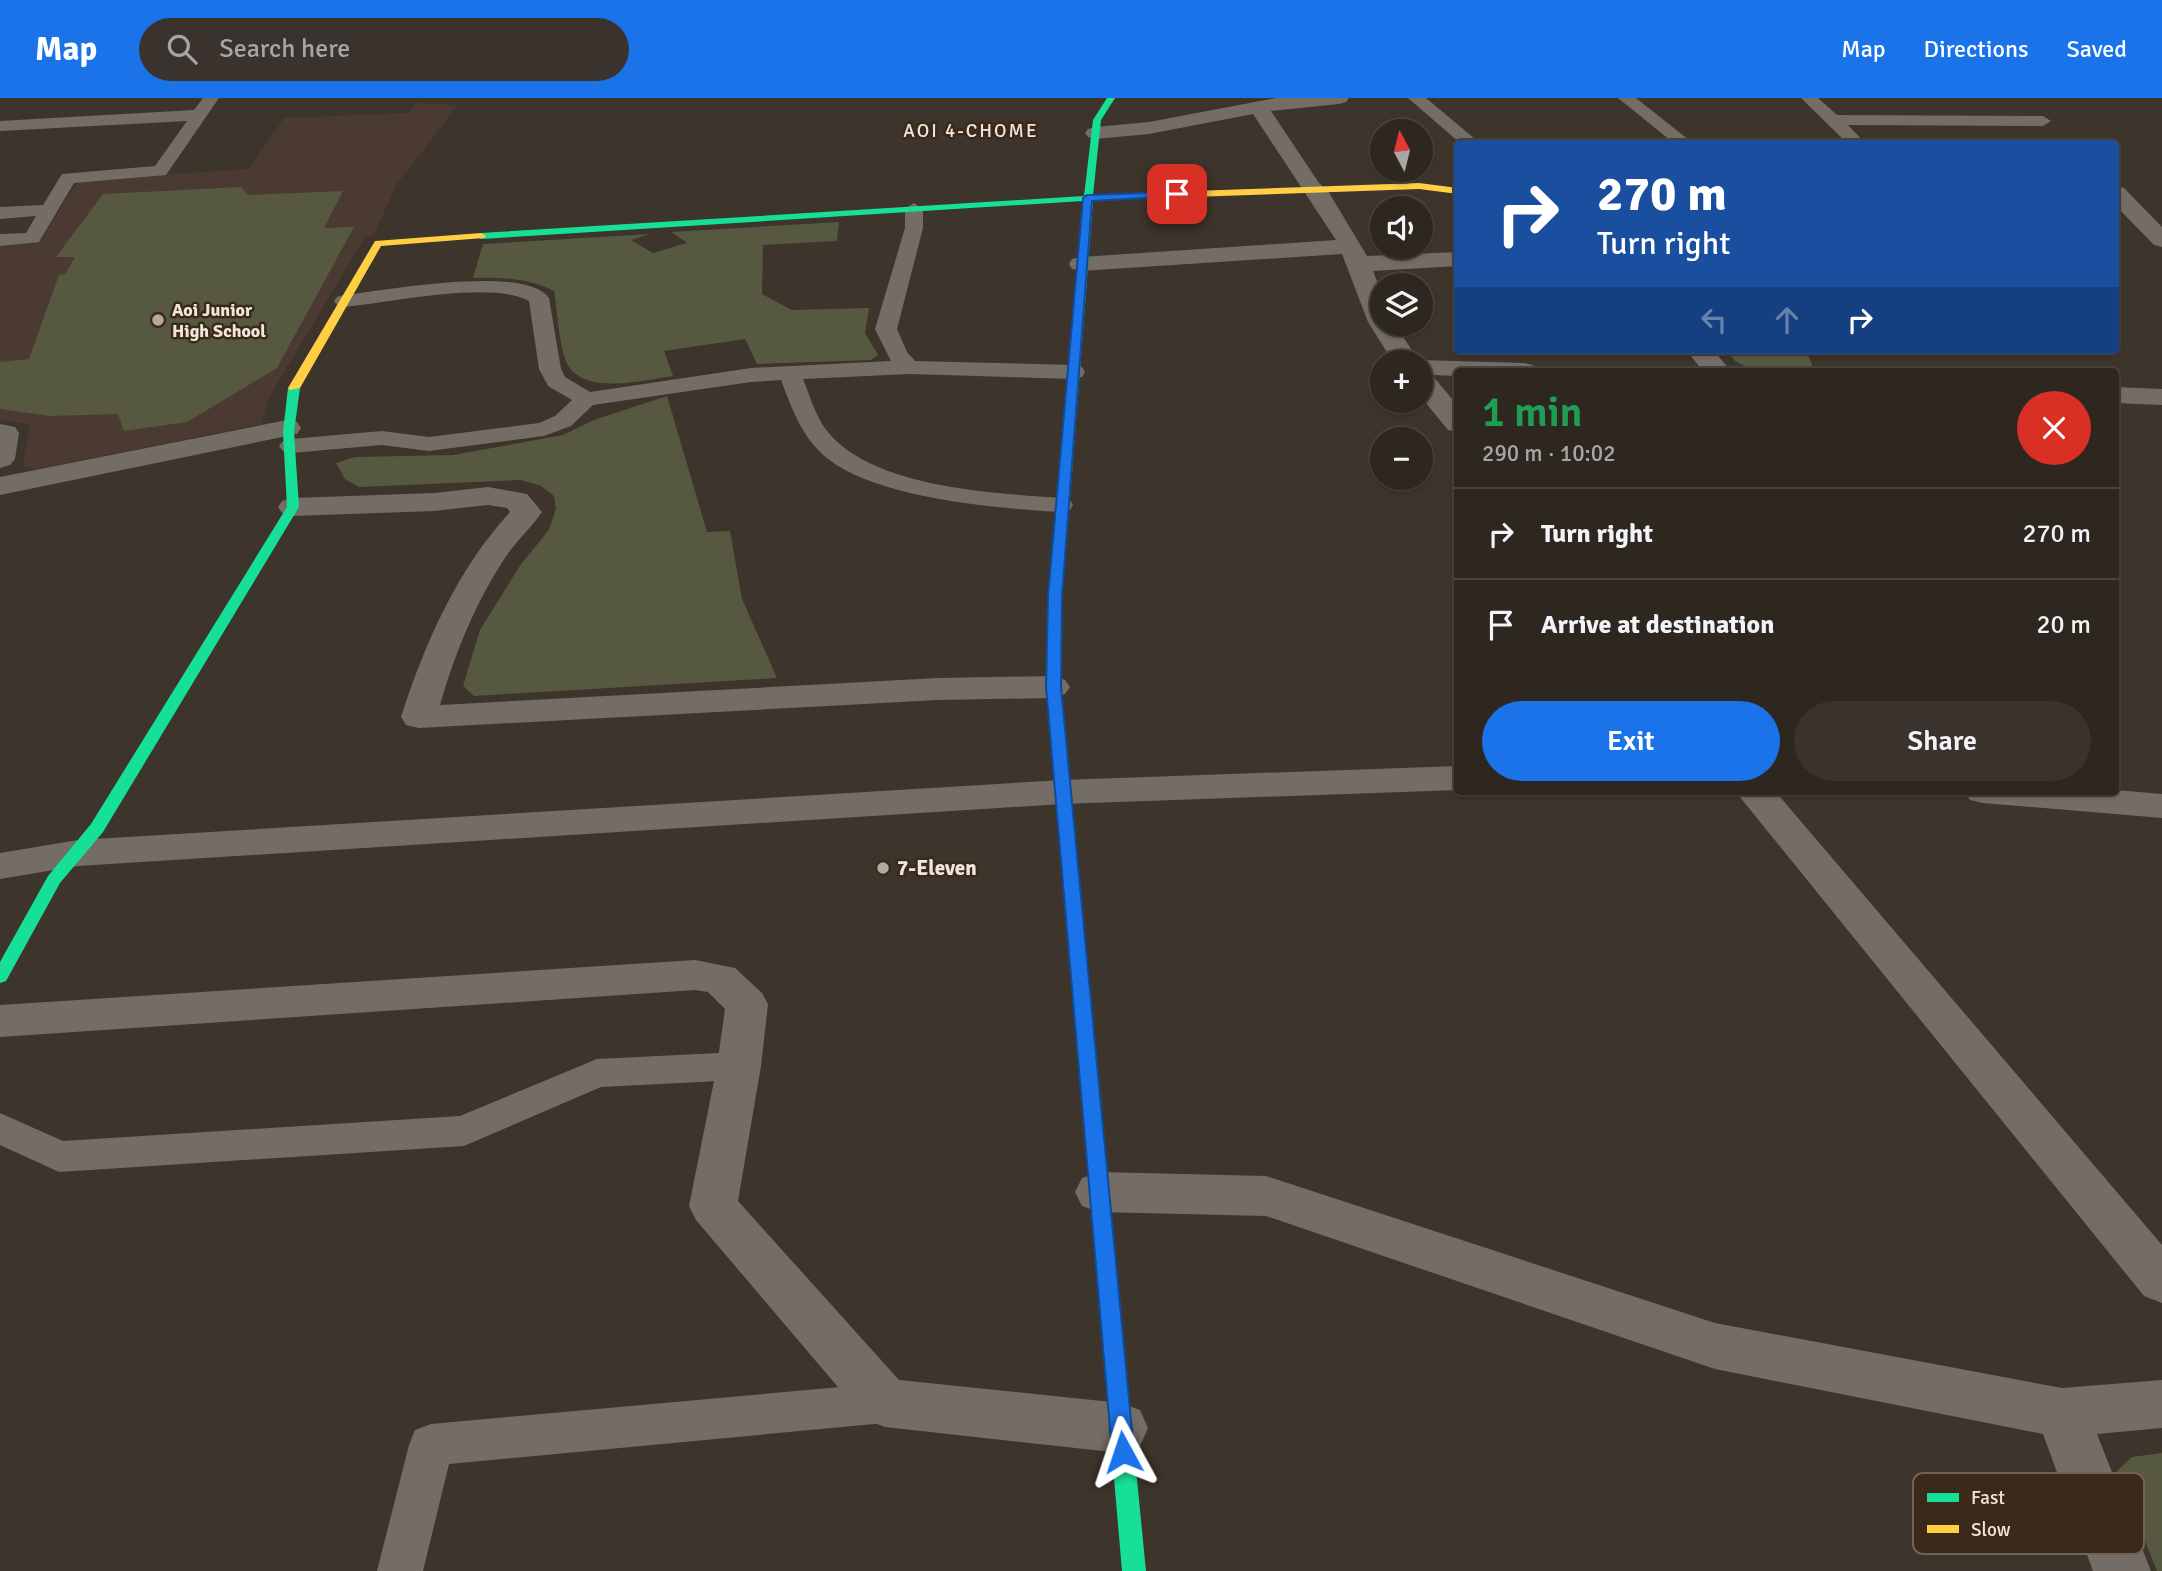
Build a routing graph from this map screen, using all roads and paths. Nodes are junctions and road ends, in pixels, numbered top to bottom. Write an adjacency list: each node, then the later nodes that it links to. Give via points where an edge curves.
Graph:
1 (211, 98): 9 (lane)
2 (1088, 98): 14 (street)
3 (1111, 98): 14 (street)
4 (1339, 98): 8 (street)
5 (1416, 98): 16 (lane)
6 (1626, 98): 17 (lane)
7 (1809, 98): 10 (lane)
8 (1273, 103): 14 (street, via 1149,128); 19 (street)
9 (199, 115): 13 (lane); 24 (lane, via 160,171 68,178)
10 (1831, 120): 11 (lane); 18 (lane)
11 (1980, 120): 12 (lane); 15 (lane)
12 (2043, 121)
13 (0, 126)
14 (1096, 127): 22 (street)
15 (1994, 136)
16 (1466, 139)
17 (1681, 140)
18 (1854, 140)
19 (1311, 188): 20 (street, via 1419,186); 22 (street); 28 (street)
20 (1454, 190)
21 (2119, 196): 27 (street)
22 (1087, 198): 23 (street); 30 (street)
23 (914, 209): 31 (street, via 378,243); 34 (lane, via 914,228 886,329 897,355)
24 (49, 210): 25 (lane); 26 (lane, via 32,238)
25 (0, 213)
26 (0, 240)
27 (2162, 240)
28 (1355, 255): 29 (street); 30 (street); 32 (street, via 1381,322)
29 (1454, 259)
30 (1081, 264): 38 (street)
31 (344, 300): 43 (lane, via 505,285 533,293 538,298 550,369 556,381); 46 (street, via 293,390)
32 (1398, 350)
33 (1703, 354): 37 (street)
34 (909, 367): 38 (lane); 39 (lane)
35 (1433, 367): 36 (street)
36 (1454, 368)
37 (1715, 368)
38 (1074, 372): 49 (street)
39 (789, 373): 43 (lane); 49 (lane, via 818,437 834,454 924,488)
40 (1433, 394): 44 (street)
41 (2119, 396): 42 (street)
42 (2162, 397)
43 (586, 399): 46 (lane, via 562,421 544,429 429,444 382,438)
44 (1454, 419)
45 (0, 432): 47 (street, via 5,433)
46 (289, 437): 48 (street); 50 (street)
47 (0, 459)
48 (0, 486)
49 (1061, 505): 51 (street)
50 (293, 507): 51 (street, via 488,496 516,500 527,512 491,555 451,630 419,717); 57 (street)
51 (1053, 687): 53 (street)
52 (1454, 778): 53 (street)
53 (1062, 792): 57 (street); 63 (street)
54 (1757, 795): 64 (street)
55 (2031, 795): 56 (street)
56 (2162, 806)
57 (78, 853): 58 (street); 59 (street, via 54,880)
58 (0, 866)
59 (0, 977)
60 (0, 1021): 61 (street, via 695,975 720,979 747,1004)
61 (739, 1066): 62 (lane, via 597,1073 464,1131 59,1157); 65 (street, via 713,1206)
62 (0, 1128)
63 (1099, 1192): 67 (street, via 1266,1196 1715,1346); 68 (street)
64 (2162, 1281)
65 (885, 1403): 68 (street); 71 (lane, via 431,1445)
66 (2162, 1404): 67 (street)
67 (2062, 1413): 69 (street)
68 (1121, 1428): 72 (street)
69 (2085, 1473)
70 (2116, 1554): 73 (street)
71 (400, 1571)
72 (1134, 1571)
73 (2122, 1571)

